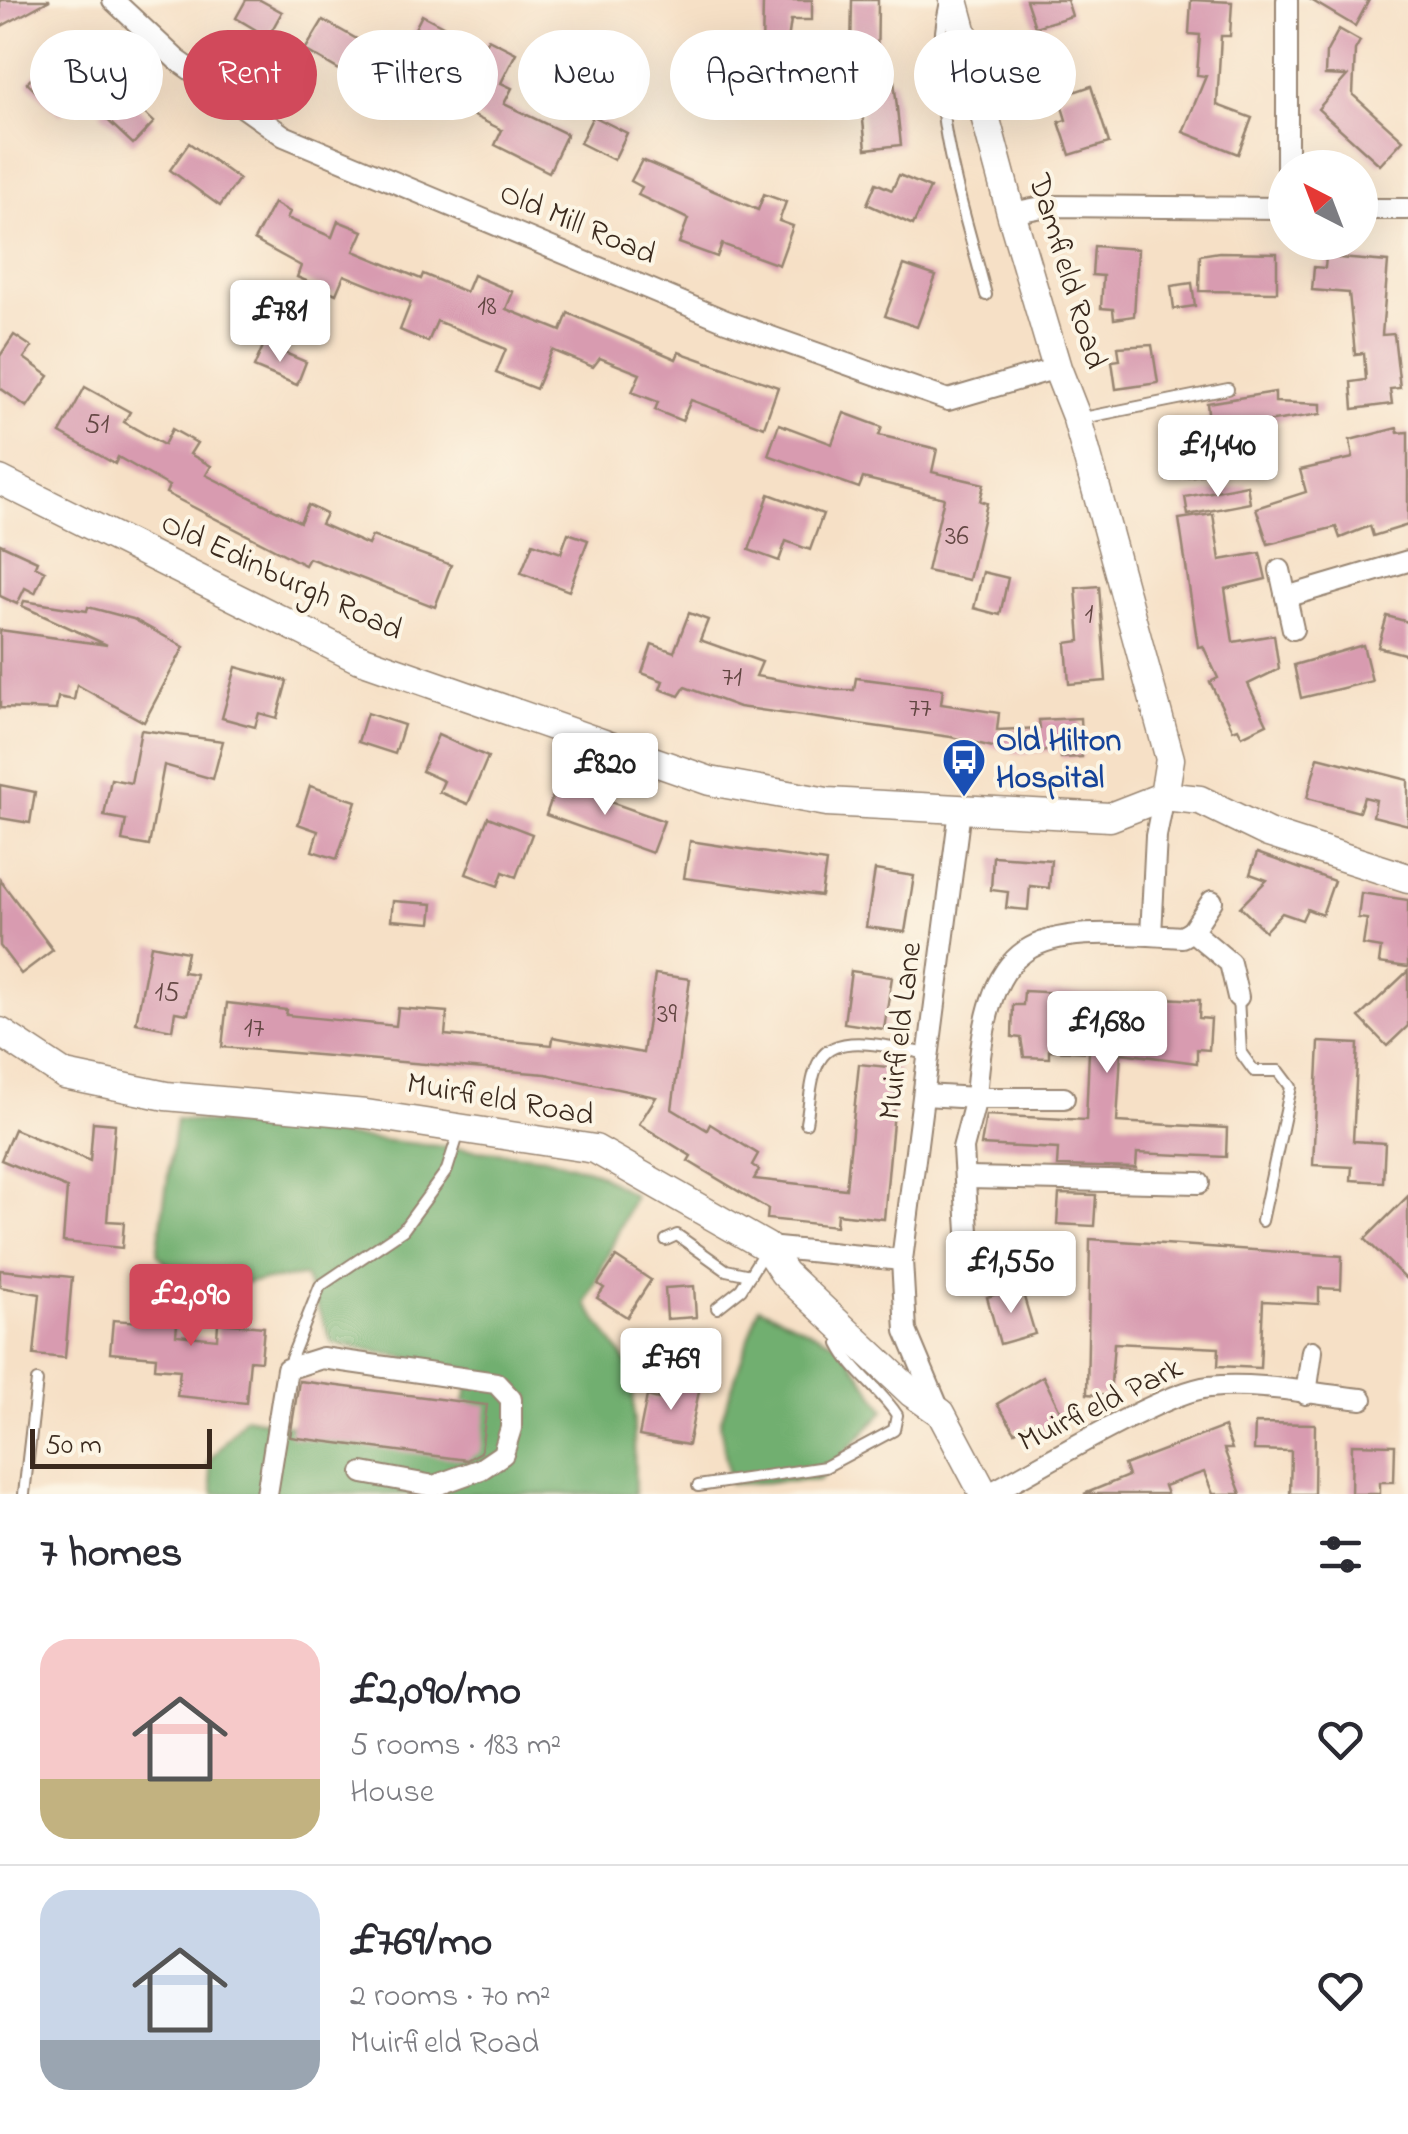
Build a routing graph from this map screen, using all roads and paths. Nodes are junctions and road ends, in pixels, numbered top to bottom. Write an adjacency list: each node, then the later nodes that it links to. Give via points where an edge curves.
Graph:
1 (113, 0): 11 (street, Old Mill Road, via 176,60 284,136 726,320 948,400)
2 (946, 0): 10 (lane, via 937,41 948,147)
3 (954, 0): 9 (street, Damfield Road)
4 (1287, 0): 5 (street)
5 (1287, 150)
6 (1268, 208): 9 (street, via 1048,206)
7 (1378, 209): 8 (street)
8 (1408, 210)
9 (1010, 214): 11 (street, Damfield Road)
10 (986, 295)
11 (1057, 368): 13 (street, Damfield Road)
12 (1228, 388): 13 (lane)
13 (1078, 419): 19 (street, Damfield Road, via 1170,759)
14 (0, 480): 20 (street, Old Edinburgh Road, via 355,657 710,781 827,802)
15 (1408, 561): 17 (street)
16 (1280, 570): 17 (street)
17 (1286, 596): 18 (street)
18 (1293, 629)
19 (1164, 796): 20 (street, Old Edinburgh Road, via 1110,817); 21 (street, via 1200,800 1268,833); 24 (street)
20 (960, 810): 27 (street, Muirfield Lane)
21 (1408, 878)
22 (1212, 901): 23 (street)
23 (1192, 930): 24 (street, via 1182,937); 25 (street, via 1230,963)
24 (1151, 935): 29 (street, via 1046,939 1013,958 990,996)
25 (1238, 997): 35 (lane, via 1241,1054 1254,1070 1279,1071 1291,1086)
26 (0, 1034): 32 (street, Muirfield Road, via 65,1075 166,1096)
27 (929, 1054): 28 (street, Muirfield Lane); 31 (lane, via 851,1043 836,1047 817,1065)
28 (924, 1094): 29 (street); 39 (street, Muirfield Lane)
29 (976, 1098): 30 (street); 33 (street, via 964,1148)
30 (1064, 1098)
31 (806, 1124)
32 (460, 1128): 38 (street, Muirfield Road, via 595,1149); 44 (lane, via 447,1170 403,1230 320,1286)
33 (967, 1178): 34 (street); 36 (street)
34 (1199, 1183)
35 (1262, 1221)
36 (968, 1232)
37 (666, 1240): 40 (lane, via 677,1236 726,1270)
38 (768, 1247): 39 (street); 40 (lane); 42 (street, Muirfield Road, via 784,1273)
39 (902, 1260): 48 (street, Muirfield Lane, via 906,1331)
40 (750, 1275): 41 (lane)
41 (717, 1308)
42 (846, 1331): 48 (street, Muirfield Road); 50 (lane, via 840,1344 848,1362 897,1415 894,1430 825,1467)
43 (1312, 1351): 46 (street)
44 (287, 1369): 51 (street, via 322,1358 496,1383 511,1399 512,1428 503,1454 454,1482); 53 (street)
45 (37, 1380): 52 (lane)
46 (1306, 1394): 47 (street, Muirfield Park); 54 (street, Muirfield Park, via 1204,1388)
47 (1362, 1399)
48 (941, 1414): 54 (street, Muirfield Road)
49 (363, 1473): 51 (street)
50 (698, 1486)
51 (408, 1488)
52 (24, 1494)
53 (267, 1494)
54 (986, 1494)

